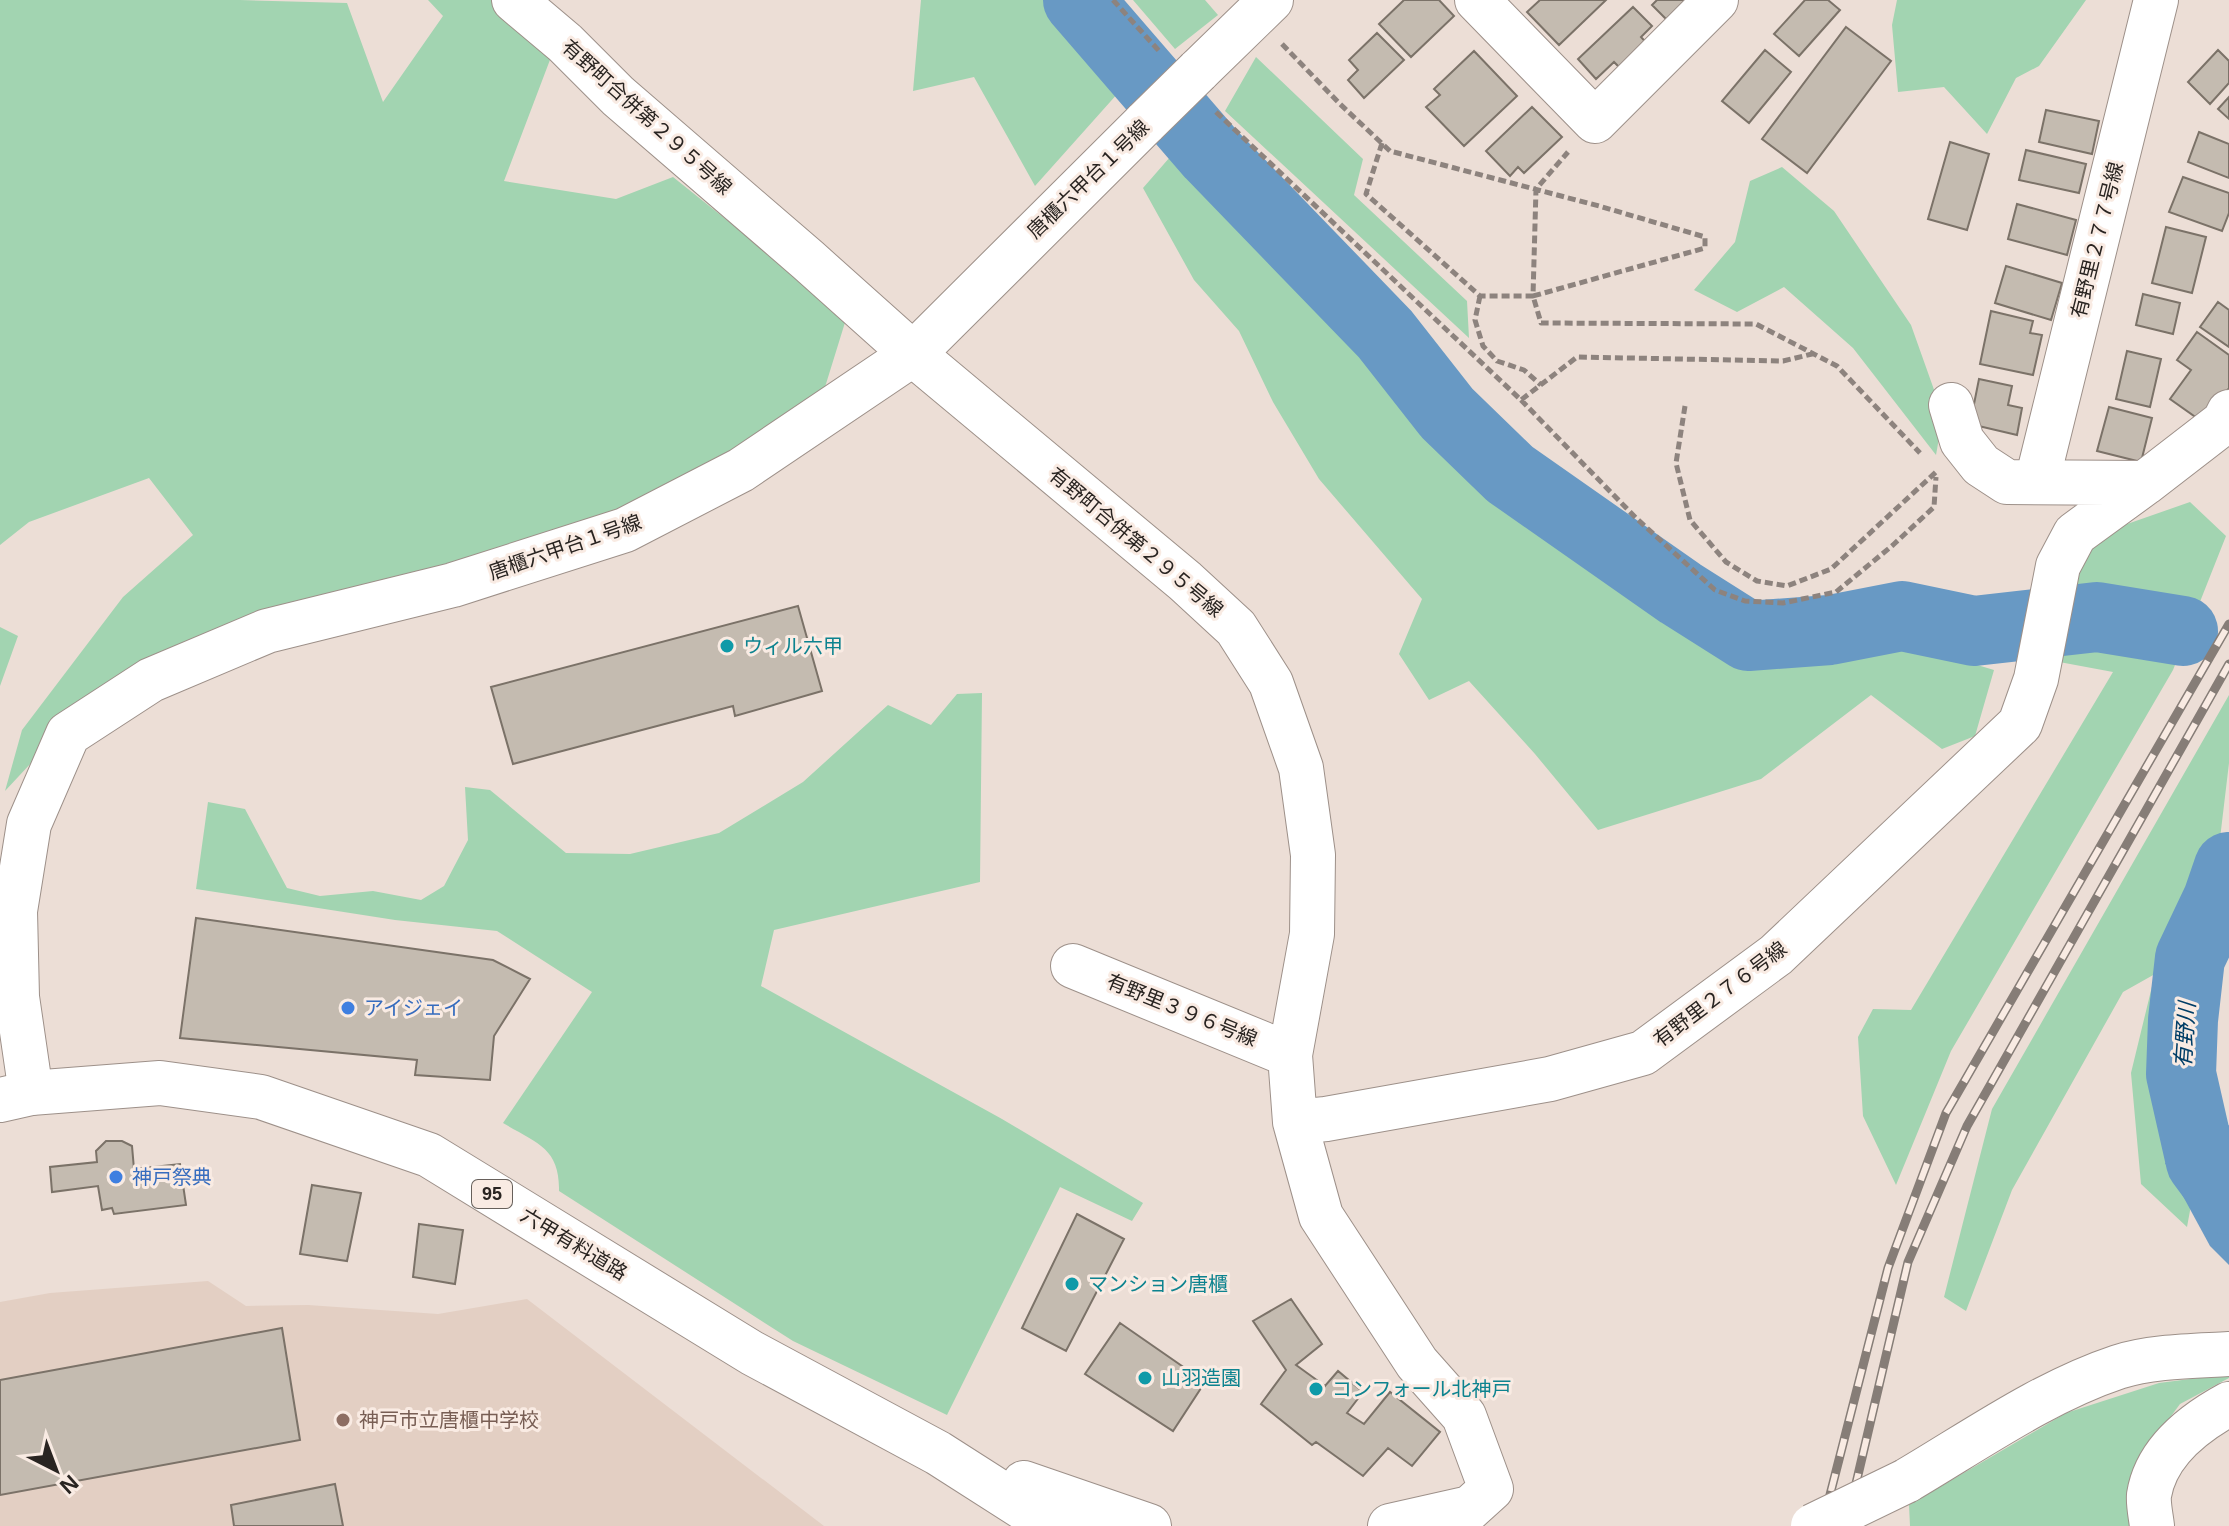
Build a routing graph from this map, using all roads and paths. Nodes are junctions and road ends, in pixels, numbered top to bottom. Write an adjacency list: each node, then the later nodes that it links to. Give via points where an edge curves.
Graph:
1 (514, 0): 14 (street, 有野町合併第２９５号線)
2 (1113, 0): 7 (path)
3 (1477, 0): 8 (street)
4 (1716, 0): 8 (street)
5 (2156, 0): 23 (street, 有野里２７７号線)
6 (1263, 8): 7 (street, 唐櫃六甲台１号線); 9 (path, via 1340,104)
7 (1191, 78): 14 (street, 唐櫃六甲台１号線, bridge); 16 (path)
8 (1595, 121): 10 (path)
9 (1382, 143): 10 (path, via 1390,151); 11 (path, via 1366,194)
10 (1536, 189): 12 (path); 12 (path, via 1705,237 1705,248)
11 (1480, 296): 12 (path); 15 (path, via 1475,320 1483,346 1497,361 1524,370)
12 (1533, 296): 13 (path, via 1541,323 1756,324)
13 (1813, 353): 15 (path, via 1783,361 1577,357); 20 (path, via 1837,366)
14 (913, 354): 26 (street, 有野町合併第２９５号線, via 1236,628 1271,683 1301,768 1313,855 1312,934); 27 (street, 唐櫃六甲台１号線, via 741,470 625,530 453,585 267,631 151,680 68,734 29,824 15,911)
15 (1541, 385): 16 (path)
16 (1521, 400): 21 (path, via 1715,590 1745,601 1783,603 1836,592 1934,507)
17 (1951, 405): 21 (street, via 1962,441)
18 (1685, 406): 21 (path, via 1676,463 1690,520 1726,562 1757,581 1787,586 1831,569)
19 (2229, 412): 24 (street, 有野里２７６号線, via 2224,422)
20 (1925, 458)
21 (1955, 464): 22 (path); 23 (street, via 1981,465 2007,482)
22 (1931, 465)
23 (2037, 481): 24 (street)
24 (2145, 483): 28 (street, 有野里２７６号線, via 2075,534 2058,566 2036,679 2020,724 1776,955 1643,1053 1550,1079)
25 (1073, 966): 26 (street, 有野里３９６号線)
26 (1290, 1055): 28 (street, 有野町合併第２９５号線)
27 (15, 1096): 31 (street, 六甲有料道路 / 95, via 160,1083 261,1097 429,1155 752,1353)
28 (1295, 1122): 34 (street, 有野町合併第２９５号線, via 1321,1216 1417,1363 1464,1416 1491,1489 1470,1508)
29 (2229, 1354): 35 (street, bridge, via 2121,1366 2070,1386 1906,1481)
30 (2229, 1404): 36 (street, via 2199,1420 2163,1457 2149,1495)
31 (938, 1453): 32 (street, 六甲有料道路 / 95); 33 (street, 六甲有料道路 / 95)
32 (1062, 1526)
33 (1149, 1526)
34 (1390, 1526)
35 (1813, 1526)
36 (2152, 1526)

